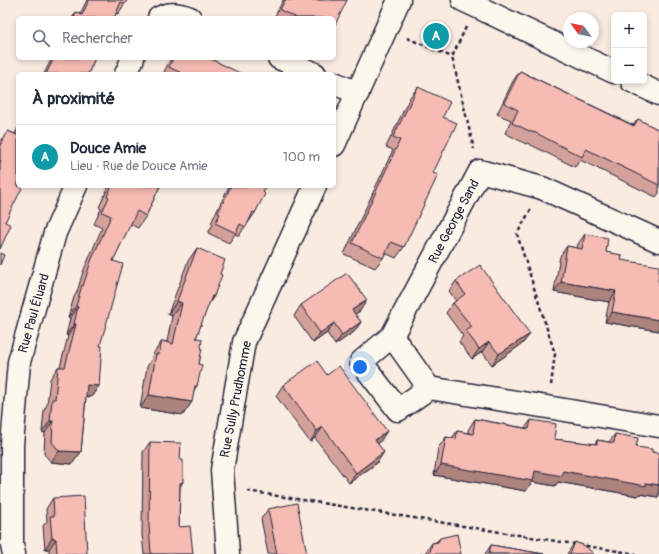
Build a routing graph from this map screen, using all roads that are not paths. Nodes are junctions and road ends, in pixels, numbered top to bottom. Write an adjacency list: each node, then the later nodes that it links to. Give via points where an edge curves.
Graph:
1 (399, 0): 12 (street)
2 (470, 3): 7 (street)
3 (162, 16): 4 (street)
4 (185, 16)
5 (132, 60): 8 (street)
6 (284, 60): 9 (street)
7 (611, 71)
8 (127, 72)
9 (310, 72)
10 (336, 84): 12 (street)
11 (638, 84): 13 (street)
12 (358, 93): 14 (street)
13 (659, 94)
14 (336, 141)
15 (75, 188): 21 (street, Rue Paul Éluard, via 55,233 19,362)
16 (314, 188): 23 (street, Rue Sully Prudhomme, via 244,342 222,470)
17 (659, 241): 18 (street, Rue George Sand, via 542,188 480,170)
18 (392, 336): 19 (street); 19 (street, Rue George Sand, via 361,362 398,410)
19 (429, 388): 20 (street)
20 (659, 426)
21 (6, 443): 22 (street, Rue Paul Éluard)
22 (14, 554)
23 (228, 554)

